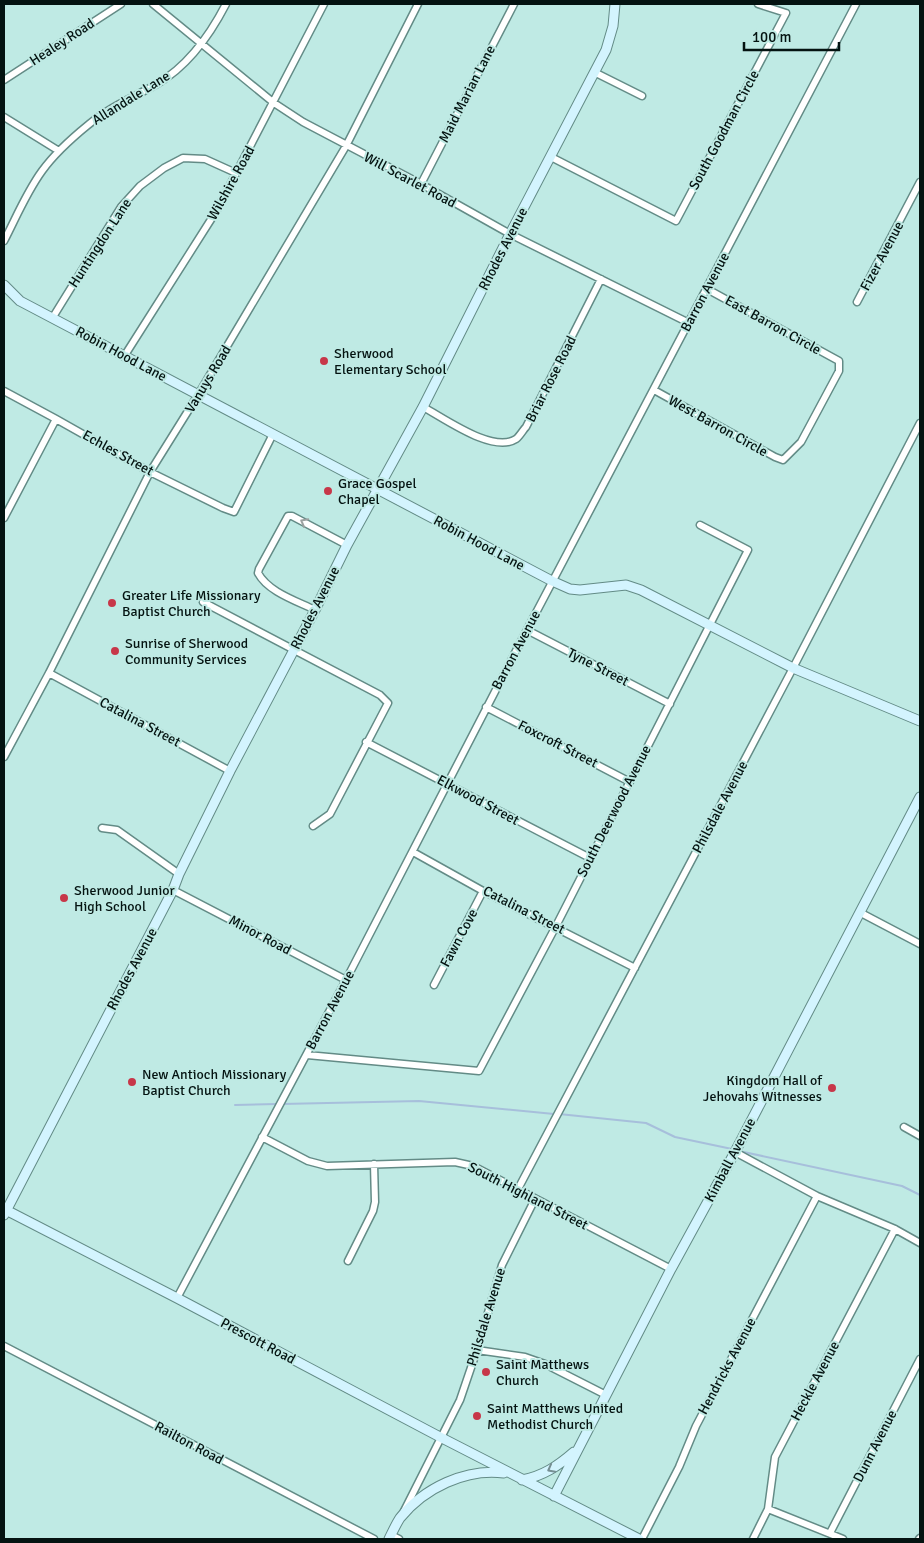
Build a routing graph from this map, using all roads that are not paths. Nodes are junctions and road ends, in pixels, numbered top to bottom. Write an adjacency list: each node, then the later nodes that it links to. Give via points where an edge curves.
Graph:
1 (121, 4): 12 (street, Healey Road)
2 (153, 4): 10 (street, Will Scarlet Road)
3 (226, 4): 10 (street, Allandale Lane)
4 (324, 4): 14 (street, Wilshire Road)
5 (418, 4): 16 (street, Vanuys Road)
6 (514, 4): 21 (street, Maid Marian Lane)
7 (615, 4): 11 (main road, Rhodes Avenue, via 606,50)
8 (758, 4): 18 (street, South Goodman Circle, via 786,12 676,221)
9 (856, 4): 26 (street, Barron Avenue)
10 (201, 44): 14 (street, Will Scarlet Road); 17 (street, Allandale Lane, via 158,83 89,124)
11 (594, 72): 13 (street); 18 (main road, Rhodes Avenue)
12 (4, 80)
13 (642, 96)
14 (274, 103): 16 (street, Will Scarlet Road); 19 (street, Wilshire Road)
15 (4, 118): 17 (street)
16 (346, 146): 21 (street, Will Scarlet Road); 33 (street, Vanuys Road)
17 (59, 151): 23 (street, Allandale Lane, via 28,192)
18 (551, 157): 22 (main road, Rhodes Avenue)
19 (236, 173): 28 (street, Huntingdon Lane, via 205,159 183,158 140,186 121,206); 30 (street, Wilshire Road, via 217,210)
20 (920, 182): 27 (street, Fizer Avenue)
21 (421, 184): 22 (street, Will Scarlet Road)
22 (510, 234): 24 (street, Will Scarlet Road); 34 (main road, Rhodes Avenue)
23 (4, 241)
24 (601, 279): 29 (street, Will Scarlet Road); 34 (street, Briar Rose Road, via 526,427 515,439 499,444 481,438)
25 (4, 285): 28 (main road, Robin Hood Lane, via 20,301)
26 (707, 289): 29 (street, Barron Avenue); 38 (street, East Barron Circle, via 839,360 839,371 801,442)
27 (857, 302)
28 (52, 317): 30 (main road, Robin Hood Lane)
29 (689, 323): 31 (street, Barron Avenue)
30 (124, 355): 33 (main road, Robin Hood Lane)
31 (654, 390): 38 (street, West Barron Circle); 44 (street, Barron Avenue)
32 (4, 391): 35 (street, Echles Street)
33 (198, 395): 37 (main road, Robin Hood Lane); 39 (street, Vanuys Road)
34 (423, 407): 40 (main road, Rhodes Avenue)
35 (56, 419): 39 (street, Echles Street); 41 (street)
36 (920, 423): 50 (street, Philsdale Avenue)
37 (273, 434): 39 (street, Echles Street, via 234,512); 40 (main road, Robin Hood Lane)
38 (783, 460)
39 (150, 472): 51 (street, Vanuys Road)
40 (376, 489): 43 (main road, Rhodes Avenue); 44 (main road, Robin Hood Lane)
41 (4, 518)
42 (700, 525): 47 (street, South Deerwood Avenue, via 748,550)
43 (347, 545): 46 (main road, Rhodes Avenue); 46 (street, one-way to 46, via 288,516 258,572 278,592)
44 (552, 581): 47 (main road, Robin Hood Lane, via 580,590 626,585); 48 (street, Barron Avenue)
45 (203, 602): 49 (street)
46 (315, 610): 49 (main road, Rhodes Avenue)
47 (709, 626): 50 (main road, Robin Hood Lane); 52 (street, South Deerwood Avenue)
48 (527, 630): 52 (street, Tyne Street); 53 (street, Barron Avenue)
49 (294, 650): 55 (street, via 380,695 388,704); 57 (main road, Rhodes Avenue)
50 (793, 668): 54 (main road, Robin Hood Lane); 71 (street, Philsdale Avenue)
51 (49, 673): 56 (street, Vanuys Road); 57 (street, Catalina Street)
52 (670, 704): 58 (street, South Deerwood Avenue)
53 (486, 707): 58 (street, Foxcroft Street); 59 (street, Barron Avenue)
54 (920, 721)
55 (366, 742): 59 (street, Elkwood Street); 61 (street, via 330,814)
56 (4, 757)
57 (230, 770): 65 (main road, Rhodes Avenue)
58 (630, 782): 64 (street, South Deerwood Avenue)
59 (447, 783): 63 (street, Barron Avenue); 64 (street, Elkwood Street)
60 (920, 798): 68 (main road, Kimball Avenue)
61 (313, 826)
62 (102, 828): 65 (street, via 117,830)
63 (413, 852): 67 (street, Catalina Street); 72 (street, Barron Avenue)
64 (590, 858): 69 (street, South Deerwood Avenue)
65 (179, 874): 66 (main road, Rhodes Avenue)
66 (174, 890): 72 (street, Minor Road); 83 (main road, Rhodes Avenue)
67 (484, 890): 69 (street, Catalina Street); 73 (street, Fawn Cove)
68 (860, 913): 70 (street); 78 (main road, Kimball Avenue)
69 (556, 926): 71 (street, Catalina Street); 74 (street, South Deerwood Avenue, via 479,1071)
70 (920, 944)
71 (634, 968): 80 (street, Philsdale Avenue)
72 (346, 980): 74 (street, Barron Avenue)
73 (434, 985)
74 (307, 1055): 77 (street, Barron Avenue)
75 (904, 1127): 76 (street)
76 (920, 1136)
77 (262, 1137): 79 (street, South Highland Street, via 318,1164); 88 (street, Barron Avenue)
78 (735, 1152): 81 (street); 87 (main road, Kimball Avenue)
79 (374, 1164): 80 (street, South Highland Street, via 455,1162 473,1166); 86 (street, via 373,1211)
80 (518, 1189): 82 (street, South Highland Street)
81 (817, 1196): 84 (street); 103 (street, Hendricks Avenue)
82 (535, 1198): 87 (street, South Highland Street); 90 (street, Philsdale Avenue, via 502,1265)
83 (5, 1211): 88 (main road, Prescott Road)
84 (894, 1229): 85 (street); 98 (street, Heckle Avenue, via 775,1457)
85 (920, 1243)
86 (348, 1261)
87 (671, 1269): 92 (main road, Kimball Avenue)
88 (177, 1298): 93 (main road, Prescott Road)
89 (4, 1346): 102 (street, Railton Road)
90 (477, 1350): 92 (street, via 525,1357); 93 (street, Philsdale Avenue, via 460,1400)
91 (920, 1358): 100 (street, Dunn Avenue)
92 (606, 1395): 94 (main road, Kimball Avenue)
93 (440, 1437): 95 (main road, Prescott Road); 99 (street)
94 (576, 1451): 96 (main road, one-way to 96, via 551,1471); 97 (main road, Kimball Avenue)
95 (512, 1474): 96 (main road, Prescott Road); 99 (main road, via 475,1473 449,1481 426,1494)
96 (522, 1480): 97 (main road, Prescott Road)
97 (554, 1496): 103 (main road)
98 (768, 1509): 100 (street); 104 (street, Heckle Avenue)
99 (400, 1518): 101 (main road)
100 (830, 1534): 105 (street)
101 (393, 1538)
102 (374, 1539)
103 (640, 1539)
104 (753, 1539)
105 (843, 1539)

